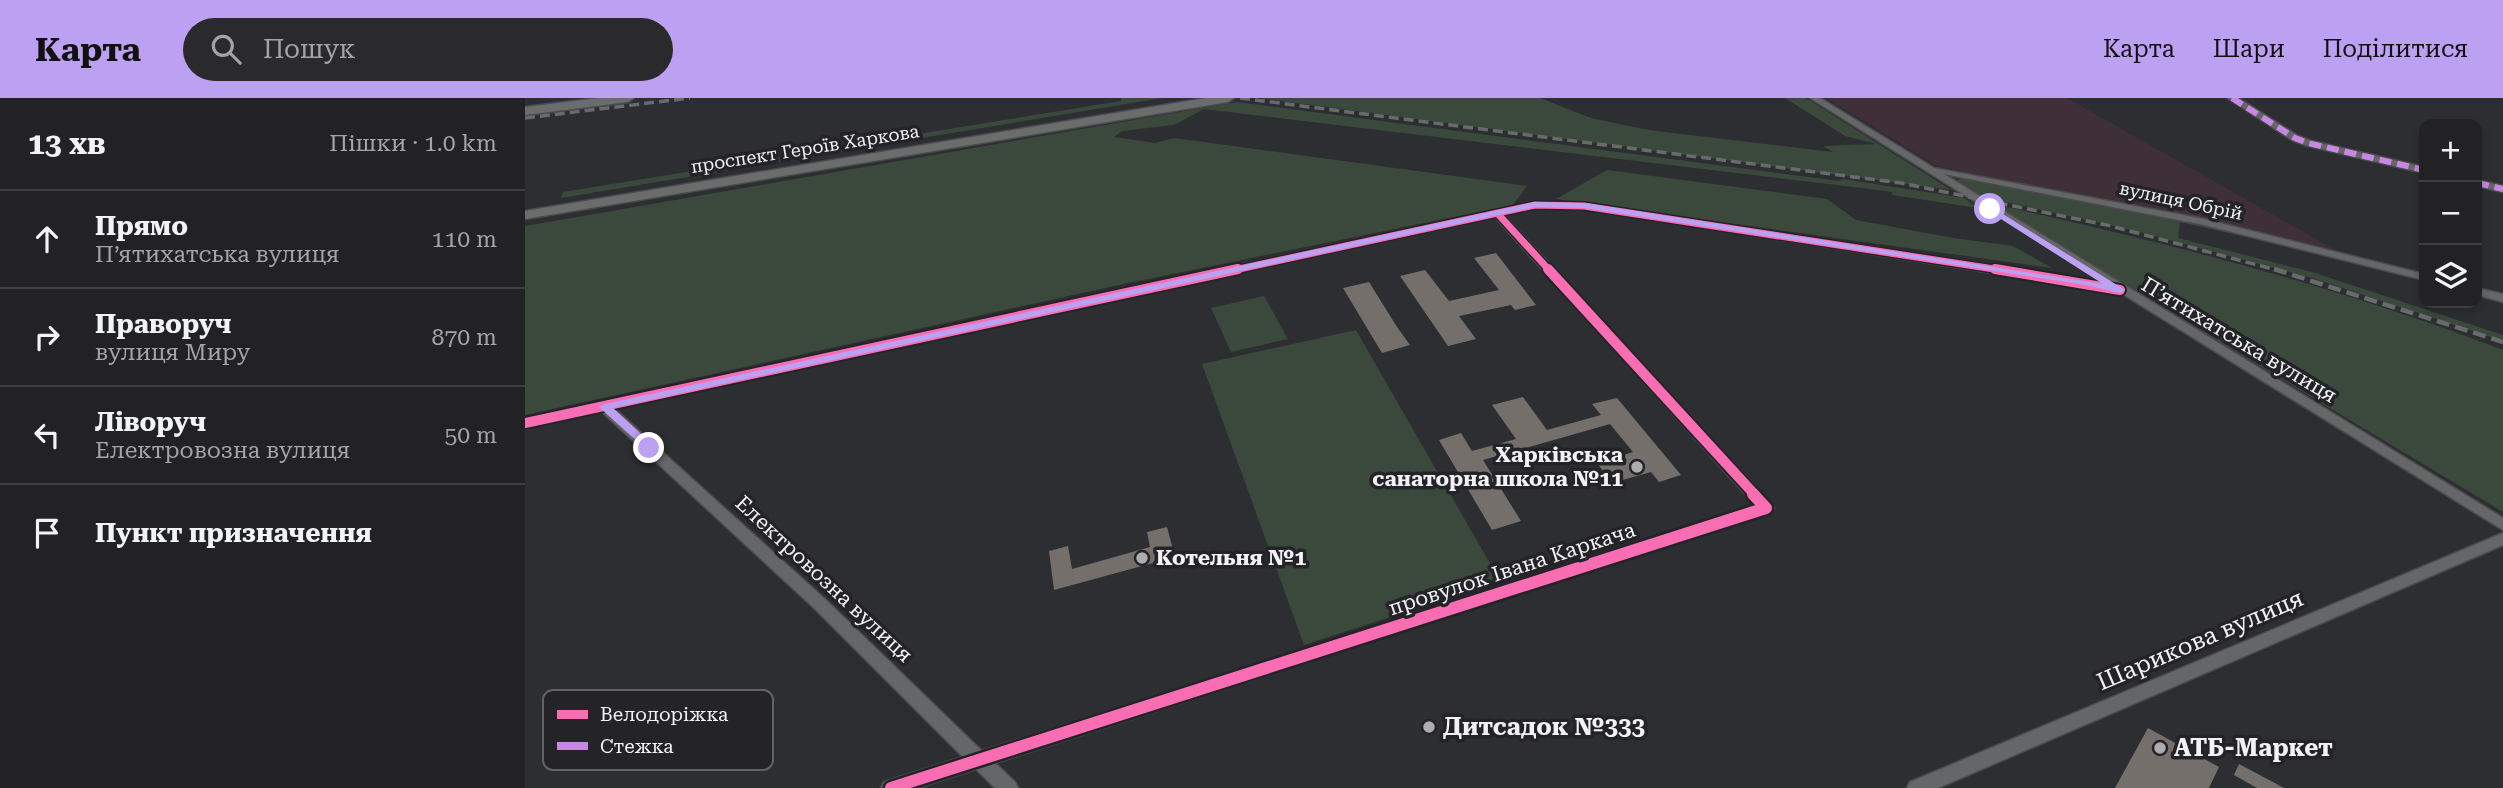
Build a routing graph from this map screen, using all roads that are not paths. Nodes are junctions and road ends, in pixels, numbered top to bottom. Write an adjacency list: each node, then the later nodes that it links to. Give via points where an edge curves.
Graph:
1 (628, 98): 6 (main road)
2 (1190, 98): 8 (main road)
3 (1228, 98): 8 (main road)
4 (1814, 98): 9 (street, П’ятихатська вулиця)
5 (2232, 98): 10 (street, via 2308,143)
6 (569, 102): 7 (main road)
7 (525, 111)
8 (1091, 117): 13 (main road, проспект Героїв Харкова); 15 (main road, проспект Героїв Харкова)
9 (1928, 169): 16 (street, вулиця Обрій, via 2204,222); 17 (street, П’ятихатська вулиця)
10 (2419, 169)
11 (2482, 184): 12 (street)
12 (2503, 189)
13 (525, 208)
14 (1498, 214): 17 (street, via 1535,205 1584,206); 20 (street); 24 (street, провулок Івана Каркача, via 1766,508)
15 (525, 215)
16 (2419, 276)
17 (2120, 290): 22 (street, П’ятихатська вулиця)
18 (2482, 292): 19 (street)
19 (2503, 298)
20 (605, 407): 21 (street); 24 (street, Електровозна вулиця, via 820,604)
21 (525, 423)
22 (2503, 525)
23 (2503, 539): 27 (street, Шарикова вулиця)
24 (979, 759): 25 (street, провулок Івана Каркача); 26 (street, Електровозна вулиця)
25 (891, 788)
26 (1008, 788)
27 (1917, 788)

